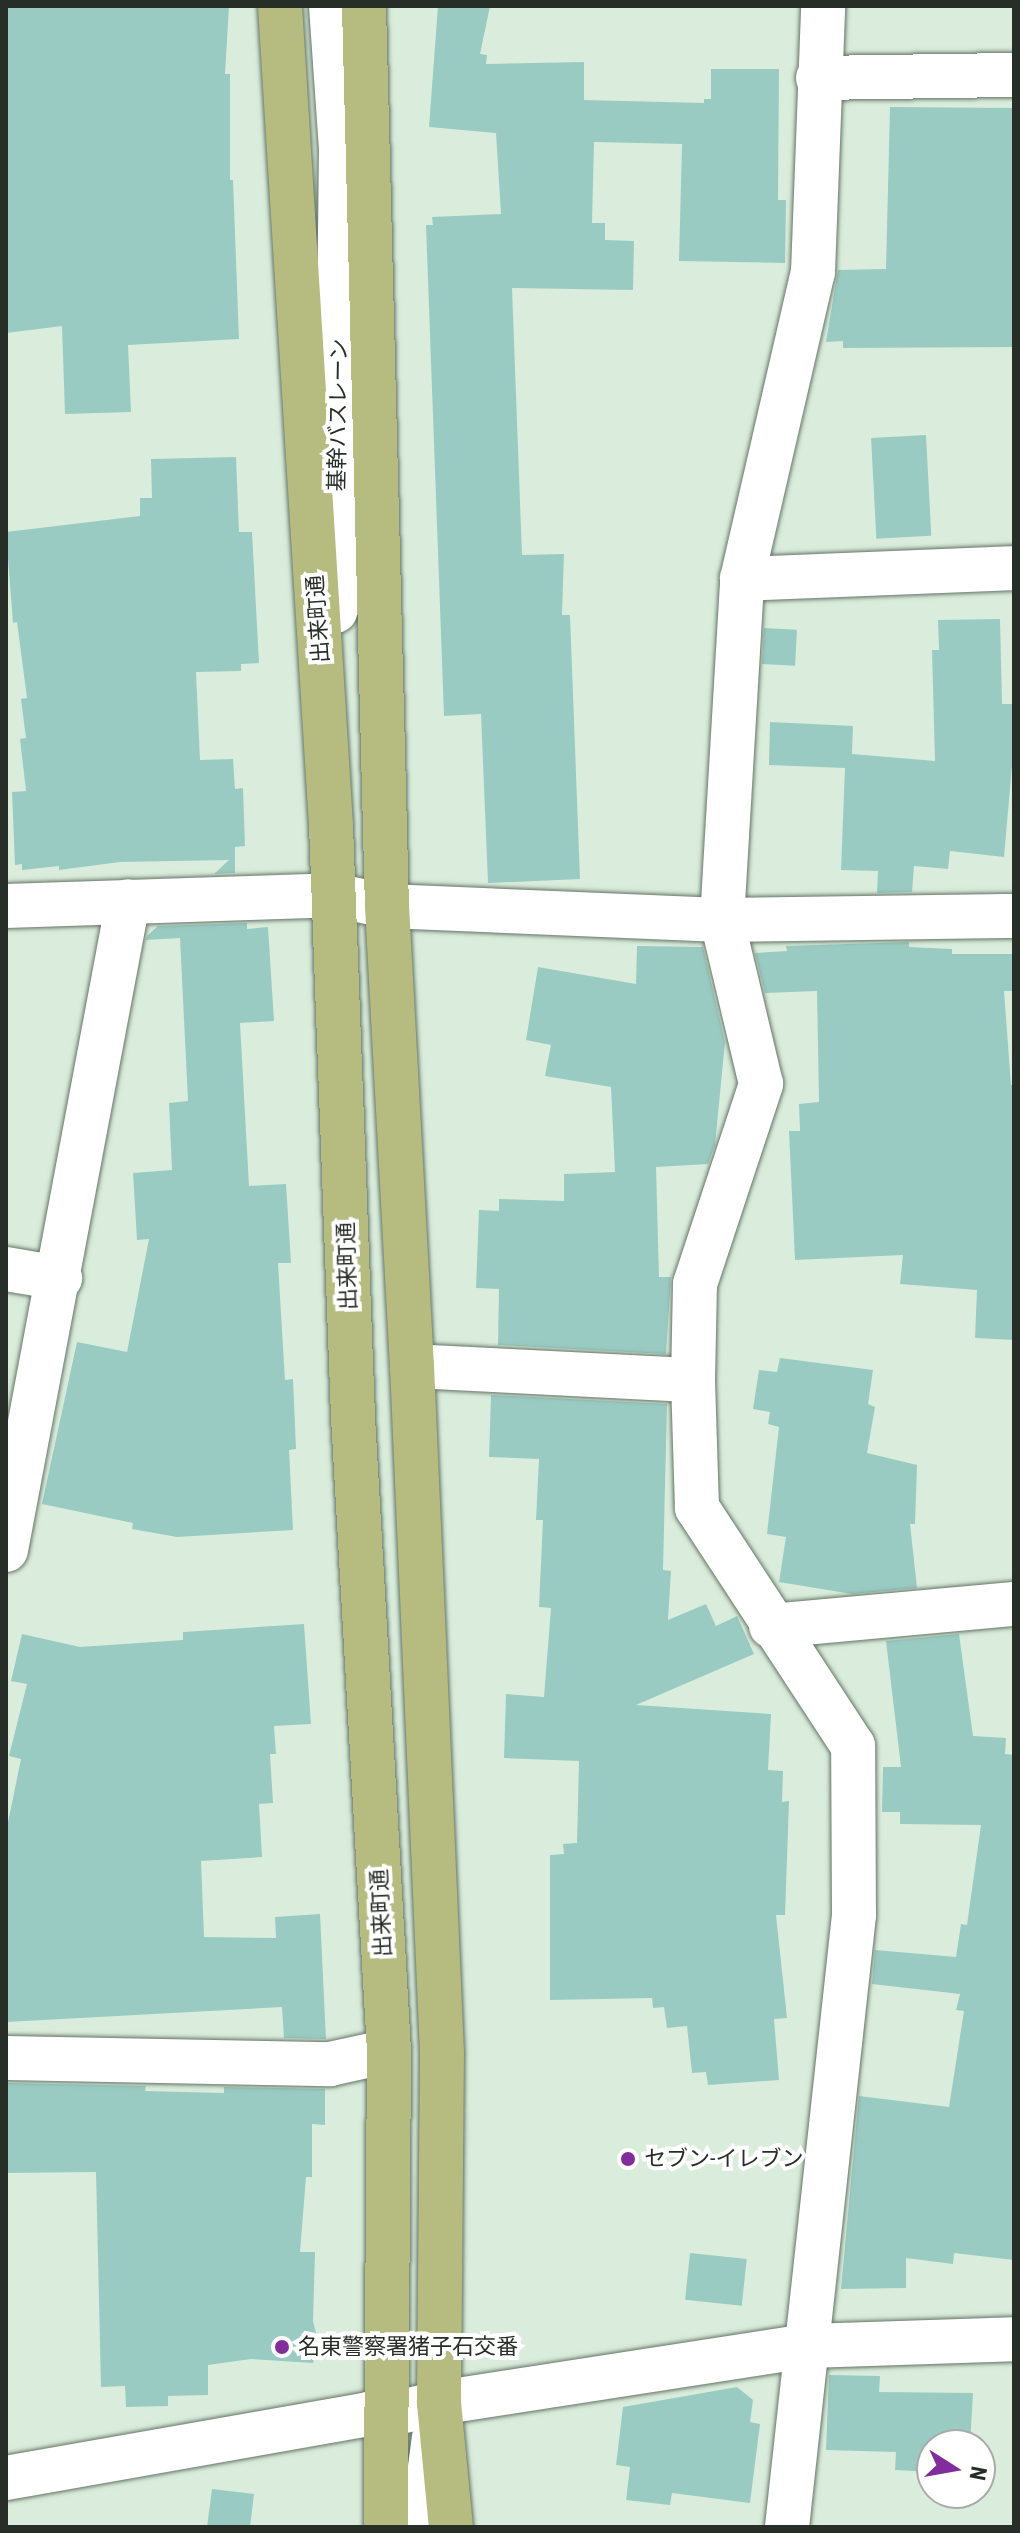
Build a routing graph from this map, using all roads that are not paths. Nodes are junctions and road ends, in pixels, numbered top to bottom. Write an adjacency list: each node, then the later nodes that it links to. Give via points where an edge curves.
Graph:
1 (280, 6): 9 (main road, 出来町通)
2 (331, 6): 9 (street, 基幹バスレーン, via 341,149)
3 (364, 6): 13 (main road)
4 (823, 6): 6 (street)
5 (1014, 75): 6 (street)
6 (818, 78): 8 (street, via 813,272)
7 (1014, 568): 8 (street)
8 (742, 579): 15 (street)
9 (331, 825): 10 (main road, 出来町通)
10 (333, 895): 11 (street); 13 (street); 23 (main road, 出来町通, via 353,1417)
11 (128, 901): 12 (street); 17 (street)
12 (6, 906)
13 (387, 906): 15 (street); 18 (main road)
14 (1014, 916): 15 (street)
15 (722, 920): 19 (street, via 761,1084 695,1284)
16 (6, 1269): 17 (street)
17 (60, 1278): 20 (street)
18 (412, 1366): 19 (street); 27 (main road, via 442,2053)
19 (693, 1380): 22 (street, via 697,1508)
20 (6, 1550)
21 (1014, 1604): 22 (street)
22 (771, 1626): 26 (street, via 853,1746 854,1915)
23 (389, 2051): 24 (street, via 330,2064); 28 (main road, 出来町通)
24 (6, 2058)
25 (1014, 2339): 26 (street)
26 (808, 2346): 27 (street); 33 (street)
27 (439, 2403): 28 (street); 31 (street); 32 (main road)
28 (387, 2415): 29 (street, via 368,2414); 30 (main road, 出来町通)
29 (6, 2478)
30 (386, 2527)
31 (422, 2527)
32 (451, 2527)
33 (787, 2527)

